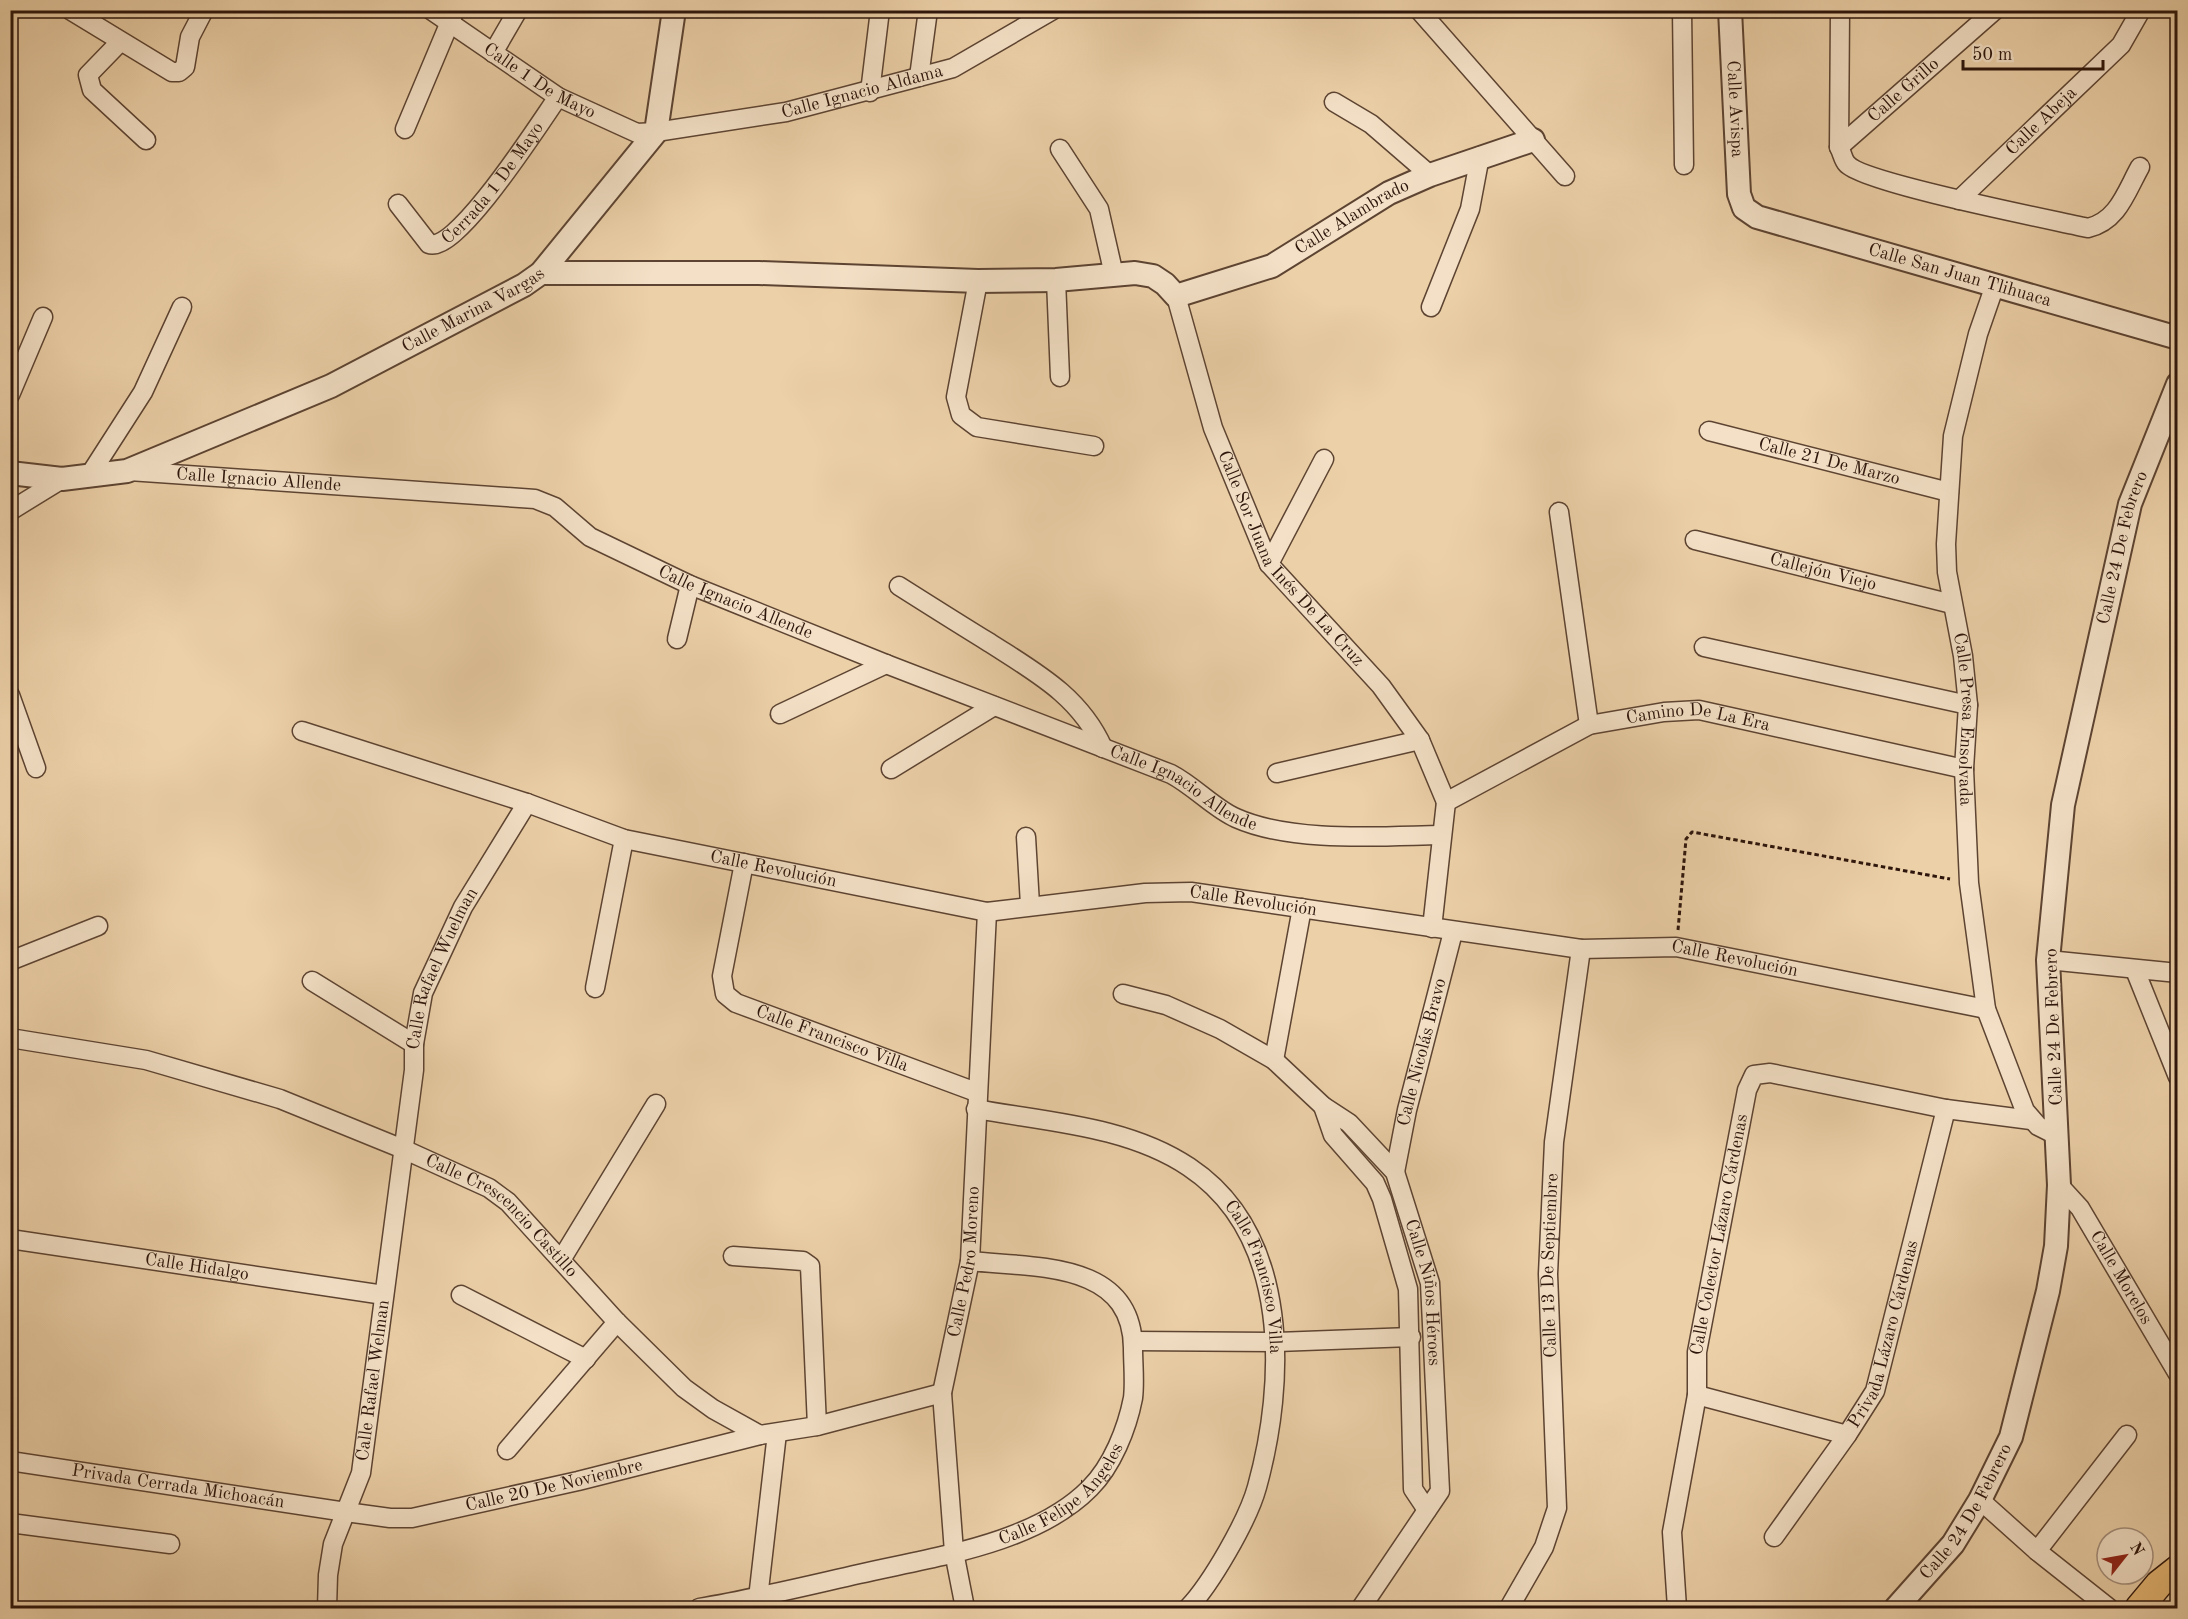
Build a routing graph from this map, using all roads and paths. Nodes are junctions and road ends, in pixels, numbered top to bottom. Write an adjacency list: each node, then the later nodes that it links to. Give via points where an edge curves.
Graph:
1 (70, 10): 17 (street)
2 (204, 10): 17 (street, via 190,37 185,67 179,72 164,68)
3 (431, 10): 15 (street, Calle 1 De Mayo)
4 (518, 10): 18 (street)
5 (674, 10): 24 (street)
6 (879, 10): 20 (street)
7 (928, 10): 19 (street)
8 (1053, 10): 16 (street, Calle Ignacio Aldama)
9 (1419, 10): 26 (street)
10 (1682, 10): 30 (street)
11 (1730, 10): 36 (street, Calle Avispa, via 1739,194)
12 (1840, 10): 27 (street)
13 (1995, 10): 27 (street, Calle Grillo)
14 (2141, 10): 34 (street, Calle Abeja, via 2121,45)
15 (452, 17): 18 (street, Calle 1 De Mayo); 23 (street)
16 (1032, 18): 19 (street, Calle Ignacio Aldama, via 953,68)
17 (120, 42): 25 (street, via 88,75 88,82)
18 (493, 53): 21 (street, Calle 1 De Mayo)
19 (919, 77): 20 (street, Calle Ignacio Aldama)
20 (870, 92): 24 (street, Calle Ignacio Aldama, via 786,112)
21 (558, 97): 24 (street, Calle 1 De Mayo, via 637,133); 35 (street, Cerrada 1 De Mayo, via 475,213 441,243 429,244)
22 (1334, 102): 32 (street, via 1371,124)
23 (405, 129)
24 (656, 132): 37 (street, Calle Marina Vargas)
25 (147, 140)
26 (1533, 140): 29 (street, Calle Alambrado); 33 (street)
27 (1839, 147): 34 (street, via 1847,165 1862,174)
28 (1060, 149): 38 (street, via 1099,209)
29 (1480, 156): 32 (street, Calle Alambrado); 44 (street, via 1470,209)
30 (1684, 165)
31 (2140, 167): 34 (street, via 2112,217 2102,225 2088,228)
32 (1430, 175): 42 (street, Calle Alambrado, via 1353,214 1272,266)
33 (1565, 176)
34 (1959, 200)
35 (398, 204)
36 (1744, 208): 41 (street, Calle San Juan Tlihuaca, via 1757,218)
37 (541, 273): 39 (street, via 759,273); 53 (street, Calle Marina Vargas, via 331,386)
38 (1114, 275): 40 (street); 42 (street, via 1153,276)
39 (978, 280): 40 (street); 51 (street, via 956,397 961,415 977,427)
40 (1056, 280): 47 (street)
41 (1995, 285): 46 (street, Calle San Juan Tlihuaca); 57 (street, Calle Presa Ensolvada, via 1978,334 1953,436)
42 (1176, 296): 61 (street, Calle Sor Juana Inés De La Cruz, via 1213,428)
43 (182, 307): 55 (street, via 142,392)
44 (1431, 308)
45 (43, 317): 49 (street)
46 (2178, 338)
47 (1060, 377)
48 (2178, 384): 95 (street, Calle 24 De Febrero, via 2130,504 2063,805)
49 (10, 395)
50 (1709, 431): 57 (street, Calle 21 De Marzo)
51 (1094, 446)
52 (1323, 459): 61 (street)
53 (127, 471): 55 (street, Calle Ignacio Allende); 62 (street, Calle Ignacio Allende, via 535,499 555,507 590,537)
54 (10, 473): 56 (street, Calle Ignacio Allende)
55 (89, 476): 56 (street, Calle Ignacio Allende)
56 (62, 479): 58 (street)
57 (1949, 492): 64 (street, Calle Presa Ensolvada, via 1947,562)
58 (10, 511)
59 (1559, 512): 72 (street)
60 (1695, 540): 64 (street, Callejón Viejo)
61 (1269, 564): 74 (street, Calle Sor Juana Inés De La Cruz, via 1381,686)
62 (690, 585): 65 (street); 67 (street, Calle Ignacio Allende)
63 (899, 586): 75 (street, via 1051,682 1094,727)
64 (1952, 604): 69 (street, Calle Presa Ensolvada)
65 (677, 639)
66 (1704, 647): 69 (street)
67 (886, 664): 70 (street, Calle Ignacio Allende); 71 (street)
68 (10, 695): 76 (street)
69 (1968, 705): 78 (street, Calle Presa Ensolvada)
70 (994, 706): 75 (street, Calle Ignacio Allende); 77 (street)
71 (780, 714)
72 (1589, 725): 78 (street, Camino De La Era, via 1699,710); 80 (street, Camino De La Era)
73 (302, 730): 81 (street, Calle Revolución)
74 (1420, 741): 79 (street); 80 (street, Calle Sor Juana Inés De La Cruz)
75 (1103, 748): 82 (street, Calle Ignacio Allende, via 1172,774 1236,819 1333,837)
76 (36, 768)
77 (891, 769)
78 (1964, 769): 86 (street, Calle Presa Ensolvada)
79 (1277, 773)
80 (1446, 802): 82 (street)
81 (527, 803): 84 (street, Calle Revolución); 104 (street, Calle Rafael Wuelman, via 464,907 423,993)
82 (1441, 835): 91 (street)
83 (1026, 837): 87 (street)
84 (624, 839): 85 (street, Calle Revolución); 100 (street)
85 (744, 863): 89 (street, Calle Revolución); 107 (street, Calle Francisco Villa, via 722,976 725,994 736,1003)
86 (1969, 883): 93 (path, via 1692,832 1686,838); 102 (street, Calle Presa Ensolvada)
87 (1030, 905): 88 (street, Calle Revolución, via 1191,892); 89 (street, Calle Revolución)
88 (1302, 908): 91 (street, Calle Revolución); 105 (street)
89 (987, 912): 107 (street, Calle Pedro Moreno)
90 (98, 927): 96 (street)
91 (1432, 928): 92 (street, Calle Revolución)
92 (1453, 932): 94 (street, Calle Revolución); 114 (street, Calle Nicolás Bravo)
93 (1676, 947): 94 (street, Calle Revolución); 102 (street, Calle Revolución)
94 (1581, 949): 151 (street, Calle 13 De Septiembre, via 1554,1142 1548,1274 1557,1508 1544,1547)
95 (2048, 960): 97 (street); 112 (street, Calle 24 De Febrero)
96 (10, 961)
97 (2135, 970): 98 (street); 106 (street)
98 (2178, 973)
99 (312, 981): 104 (street)
100 (595, 988)
101 (1123, 994): 105 (street, Calle Niños Héroes, via 1166,1005 1220,1029)
102 (1986, 1009): 111 (street, Calle Presa Ensolvada)
103 (11, 1036): 113 (street, Calle Crescencio Castillo, via 157,1064 280,1099)
104 (414, 1044): 113 (street, Calle Rafael Wuelman)
105 (1274, 1060): 109 (street, Calle Niños Héroes)
106 (2178, 1077)
107 (976, 1101): 119 (street, Calle Pedro Moreno); 125 (street, Calle Francisco Villa, via 1159,1150 1216,1188 1255,1246)
108 (656, 1104): 118 (street)
109 (1323, 1106): 114 (street, Calle Niños Héroes, via 1349,1123); 123 (street, Calle Niños Héroes, via 1333,1135 1367,1173 1382,1199 1408,1289)
110 (1946, 1110): 111 (street); 129 (street, Calle Colector Lázaro Cárdenas, via 1770,1073 1754,1075 1747,1090 1696,1352); 132 (street, Privada Lázaro Cárdenas, via 1875,1391)
111 (2031, 1120): 112 (street)
112 (2058, 1136): 115 (street, Calle 24 De Febrero)
113 (403, 1149): 118 (street, Calle Crescencio Castillo, via 489,1188 508,1202); 120 (street, Calle Rafael Welman)
114 (1395, 1172): 137 (street, Calle Niños Héroes, via 1430,1284 1440,1491)
115 (2059, 1185): 127 (street, Calle Morelos, via 2080,1208); 136 (street, Calle 24 De Febrero, via 2052,1268 2030,1363 2011,1437)
116 (10, 1239): 120 (street, Calle Hidalgo)
117 (733, 1256): 130 (street, via 803,1261 810,1266)
118 (561, 1260): 122 (street, Calle Crescencio Castillo)
119 (970, 1262): 124 (street, Calle Felipe Ángeles, via 1086,1276 1114,1294 1125,1309); 128 (street, Calle Pedro Moreno)
120 (384, 1295): 138 (street, Calle Rafael Welman, via 361,1473)
121 (461, 1295): 126 (street)
122 (617, 1322): 126 (street); 131 (street, Calle Crescencio Castillo, via 684,1388 713,1409)
123 (1411, 1336): 125 (street); 137 (street, Calle Niños Héroes, via 1413,1489)
124 (1132, 1341): 125 (street); 143 (street, Calle Felipe Ángeles, via 1133,1397 1124,1430 1111,1459 1091,1487 1047,1518 1007,1537)
125 (1277, 1342): 149 (street, Calle Francisco Villa, via 1257,1488 1233,1539 1200,1596)
126 (586, 1359): 134 (street)
127 (2178, 1374)
128 (942, 1393): 130 (street); 143 (street, Calle Pedro Moreno)
129 (1697, 1395): 132 (street); 152 (street, via 1672,1532)
130 (817, 1426): 131 (street)
131 (768, 1434): 138 (street, Calle 20 De Noviembre, via 412,1518); 145 (street)
132 (1847, 1435): 140 (street, Privada Lázaro Cárdenas)
133 (2127, 1436): 142 (street)
134 (507, 1450)
135 (10, 1461): 138 (street, Privada Cerrada Michoacán)
136 (1980, 1500): 142 (street); 153 (street, Calle 24 De Febrero, via 1953,1544)
137 (1426, 1510): 150 (street, Calle Niños Héroes)
138 (346, 1512): 146 (street, Calle Rafael Welman, via 333,1544)
139 (10, 1523): 141 (street)
140 (1774, 1537)
141 (170, 1544)
142 (2037, 1551): 154 (street)
143 (954, 1552): 145 (street, Calle Felipe Ángeles); 148 (street, Calle Pedro Moreno)
144 (2178, 1569): 155 (main road)
145 (757, 1603): 147 (street, Calle Felipe Ángeles)
146 (327, 1608)
147 (699, 1608)
148 (964, 1608)
149 (1188, 1608)
150 (1361, 1608)
151 (1509, 1608)
152 (1677, 1608)
153 (1896, 1608)
154 (2109, 1608)
155 (2139, 1608)

